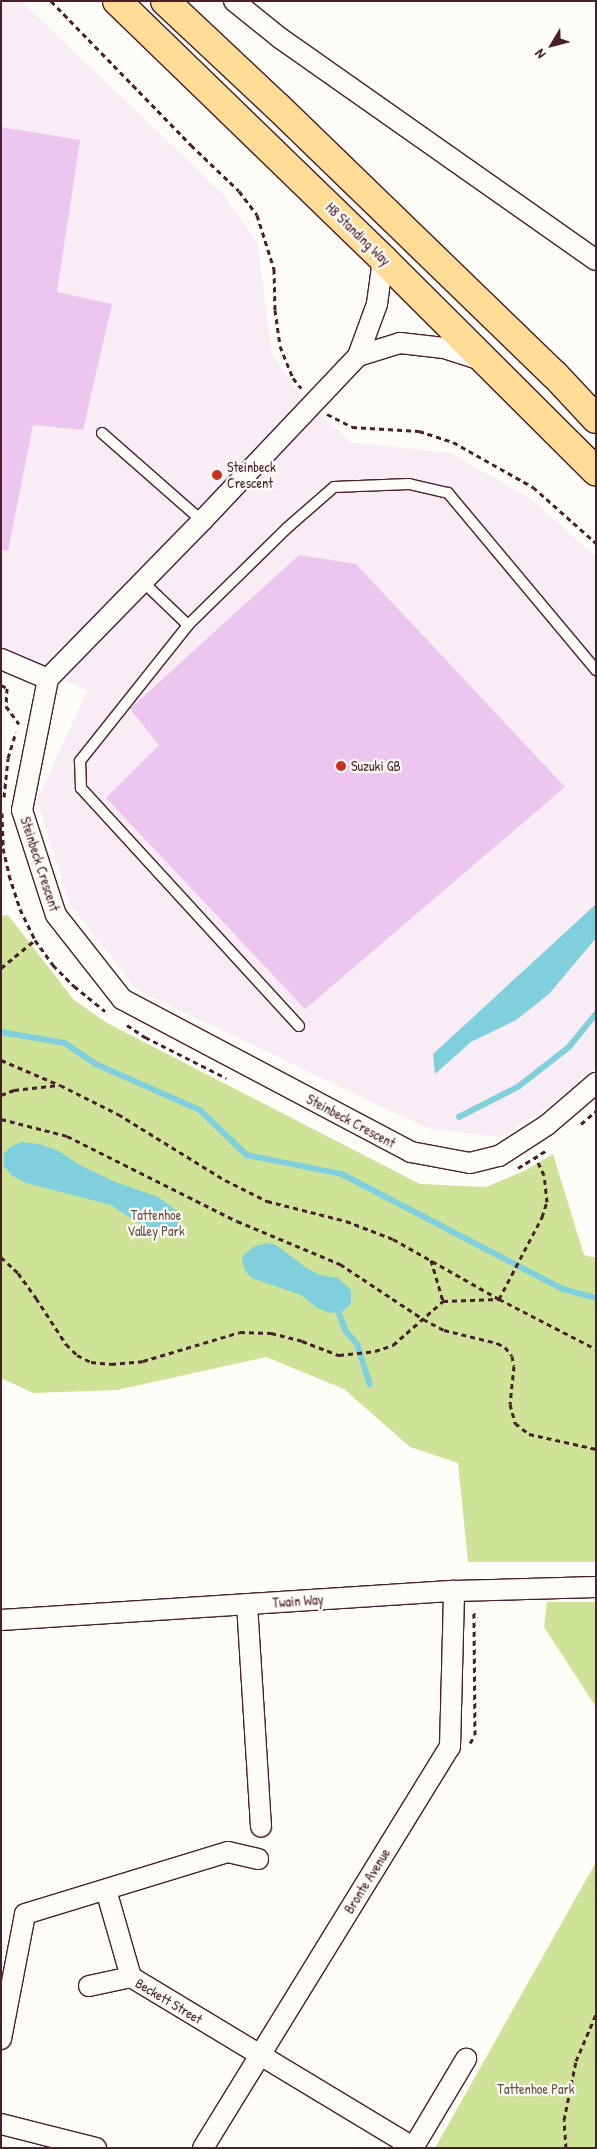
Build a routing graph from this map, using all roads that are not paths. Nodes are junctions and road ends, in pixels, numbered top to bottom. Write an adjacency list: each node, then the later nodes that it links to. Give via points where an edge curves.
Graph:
1 (117, 1): 4 (highway, H8 Standing Way)
2 (165, 1): 8 (highway, via 548,368)
3 (234, 1): 5 (street, via 280,38)
4 (383, 259): 6 (street, via 377,304); 7 (highway, H8 Standing Way)
5 (596, 260)
6 (358, 356): 7 (street, via 400,343 444,348); 11 (street)
7 (488, 362): 10 (highway, H8 Standing Way)
8 (596, 419)
9 (102, 433): 11 (lane)
10 (596, 471)
11 (202, 521): 12 (street)
12 (143, 582): 13 (lane); 16 (street)
13 (188, 625): 15 (lane, via 334,487 408,484 448,493); 17 (lane, via 80,761 80,788)
14 (1, 659): 16 (street)
15 (596, 670)
16 (48, 679): 18 (street, Steinbeck Crescent, via 22,810 56,915 122,1000 411,1152 470,1163 499,1156 547,1125)
17 (299, 1026)
18 (596, 1083)
19 (596, 1587): 20 (street, Twain Way)
20 (454, 1591): 21 (street, Twain Way); 29 (street, Bronte Avenue, via 450,1747)
21 (247, 1604): 22 (street, Twain Way); 23 (street)
22 (1, 1620)
23 (261, 1827)
24 (258, 1859): 25 (street, via 228,1852)
25 (106, 1890): 26 (street, Beckett Street); 28 (street, via 25,1914)
26 (131, 1977): 27 (street); 29 (street, Beckett Street)
27 (89, 1986)
28 (1, 2039)
29 (260, 2055): 32 (street, Beckett Street); 34 (street, Bronte Avenue)
30 (466, 2059): 32 (street)
31 (1, 2124): 33 (street)
32 (413, 2147)
33 (96, 2148)
34 (203, 2148)

